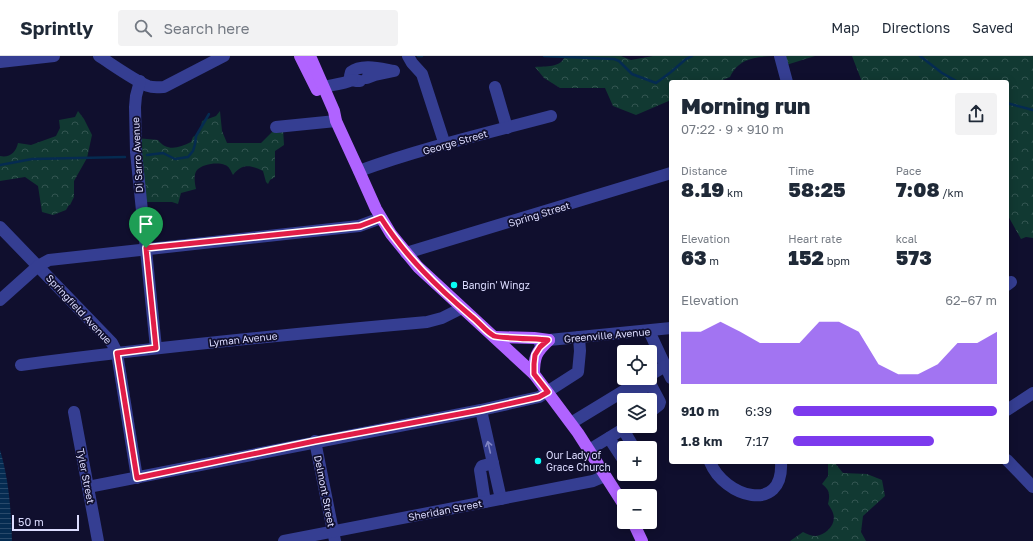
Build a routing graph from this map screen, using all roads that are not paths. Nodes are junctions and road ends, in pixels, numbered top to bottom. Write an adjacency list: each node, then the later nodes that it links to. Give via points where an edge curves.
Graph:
1 (54, 56): 8 (street)
2 (99, 56): 13 (street)
3 (224, 56): 13 (street, via 164,87 156,88)
4 (300, 56): 15 (main road)
5 (310, 56): 15 (main road)
6 (408, 56): 9 (street)
7 (780, 56): 12 (street)
8 (0, 62)
9 (417, 68): 10 (street); 20 (street, via 422,74)
10 (394, 71): 11 (street); 11 (street, via 367,67 354,69 350,76)
11 (360, 80): 15 (street)
12 (786, 80)
13 (140, 81): 25 (street, Di Sarro Avenue, via 135,108 136,152)
14 (495, 87): 19 (street)
15 (320, 88): 17 (main road)
16 (551, 116): 19 (street, George Street)
17 (336, 121): 18 (street); 21 (main road)
18 (276, 127)
19 (507, 128): 20 (street, George Street)
20 (445, 145): 21 (street, George Street)
21 (359, 171): 23 (main road)
22 (669, 174): 26 (street, Spring Street)
23 (381, 218): 25 (street, via 360,226); 26 (main road)
24 (0, 227): 27 (street, Springfield Avenue)
25 (146, 248): 27 (street, via 54,259); 36 (street, Di Sarro Avenue)
26 (406, 253): 29 (main road)
27 (38, 266): 28 (street); 37 (street, Springfield Avenue, via 112,343)
28 (0, 300)
29 (462, 308): 32 (main road); 36 (street, Lyman Avenue, via 427,322)
30 (669, 328): 31 (street, Greenville Avenue)
31 (649, 331): 33 (street, Greenville Avenue); 40 (street)
32 (495, 337): 34 (main road); 38 (main road)
33 (579, 337): 34 (street, Greenville Avenue); 45 (street, via 578,372)
34 (548, 340): 35 (street, Greenville Avenue); 42 (main road, via 535,355)
35 (537, 345): 38 (main road, Greenville Avenue)
36 (156, 348): 37 (street, Lyman Avenue)
37 (117, 353): 39 (street, Lyman Avenue); 66 (street, Springfield Avenue)
38 (518, 360): 42 (main road)
39 (21, 365)
40 (665, 366): 41 (street); 43 (street)
41 (657, 371)
42 (534, 374): 45 (main road)
43 (669, 374)
44 (635, 385): 55 (street)
45 (548, 392): 53 (street, via 539,397); 55 (main road)
46 (636, 393): 47 (street, via 649,385)
47 (655, 393)
48 (1033, 393): 52 (street)
49 (657, 396): 51 (street, via 660,402)
50 (617, 404): 55 (street)
51 (657, 407)
52 (1009, 409)
53 (481, 410): 58 (street); 62 (street, one-way to 53)
54 (74, 412): 67 (street, Tyler Street)
55 (574, 427): 59 (main road)
56 (617, 432): 57 (street)
57 (609, 438): 59 (street); 60 (street)
58 (315, 441): 66 (street); 73 (street, Delmont Street)
59 (589, 450): 65 (main road)
60 (617, 450)
61 (1009, 462): 68 (street)
62 (493, 464): 70 (street); 71 (street, via 482,466 480,470)
63 (711, 464): 64 (street, via 730,486 752,495 764,494 774,488 779,478)
64 (781, 464)
65 (605, 476): 69 (main road); 70 (street, Sheridan Street, via 593,481)
66 (137, 478): 67 (street)
67 (88, 486): 74 (street, Tyler Street)
68 (1033, 487)
69 (617, 494)
70 (501, 499): 71 (street, Sheridan Street)
71 (485, 502): 73 (street, Sheridan Street)
72 (636, 529): 76 (main road)
73 (334, 537): 75 (street, Sheridan Street)
74 (98, 541)
75 (284, 541)
76 (642, 541)

